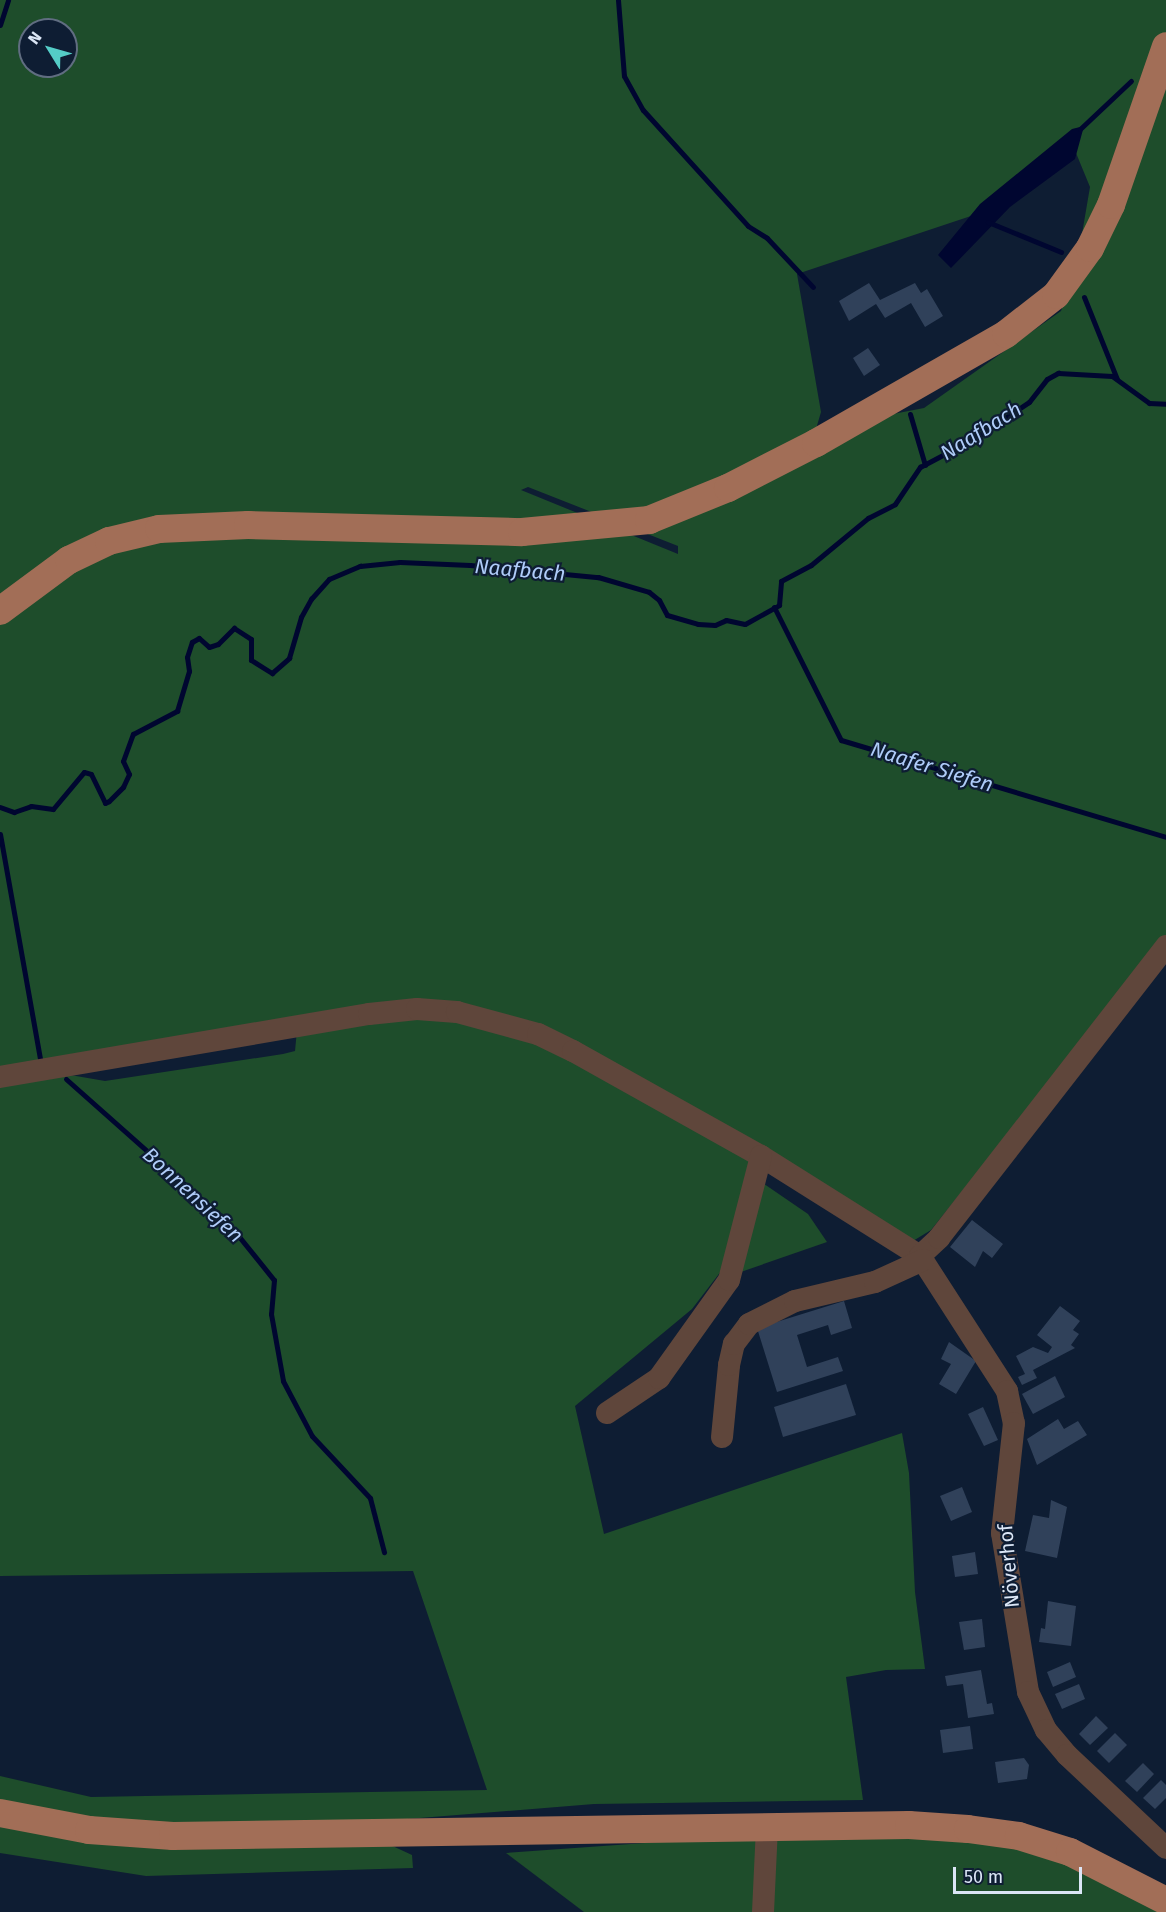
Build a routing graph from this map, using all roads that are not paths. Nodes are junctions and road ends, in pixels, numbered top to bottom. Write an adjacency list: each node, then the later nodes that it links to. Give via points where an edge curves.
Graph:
1 (1166, 46): 2 (main road, via 1111,205 1090,248 1056,295 1006,334 816,443 728,488 649,520 522,532 248,525 159,529 109,541 69,560)
2 (0, 611)
3 (1166, 946): 6 (street)
4 (0, 1077): 5 (street, via 369,1014 417,1009 457,1012 547,1038)
5 (760, 1156): 6 (street); 7 (street, via 729,1280 659,1378)
6 (922, 1258): 8 (street, via 875,1281 795,1301 749,1324 734,1344); 11 (street, Növerhof, via 1007,1391 1014,1423 1002,1533 1028,1692 1046,1730 1067,1755)
7 (607, 1413)
8 (722, 1437)
9 (0, 1813): 10 (main road, via 89,1830 173,1836)
10 (767, 1828): 12 (main road, via 909,1825 1019,1836 1080,1857); 13 (street)
11 (1166, 1848)
12 (1166, 1900)
13 (763, 1912)

